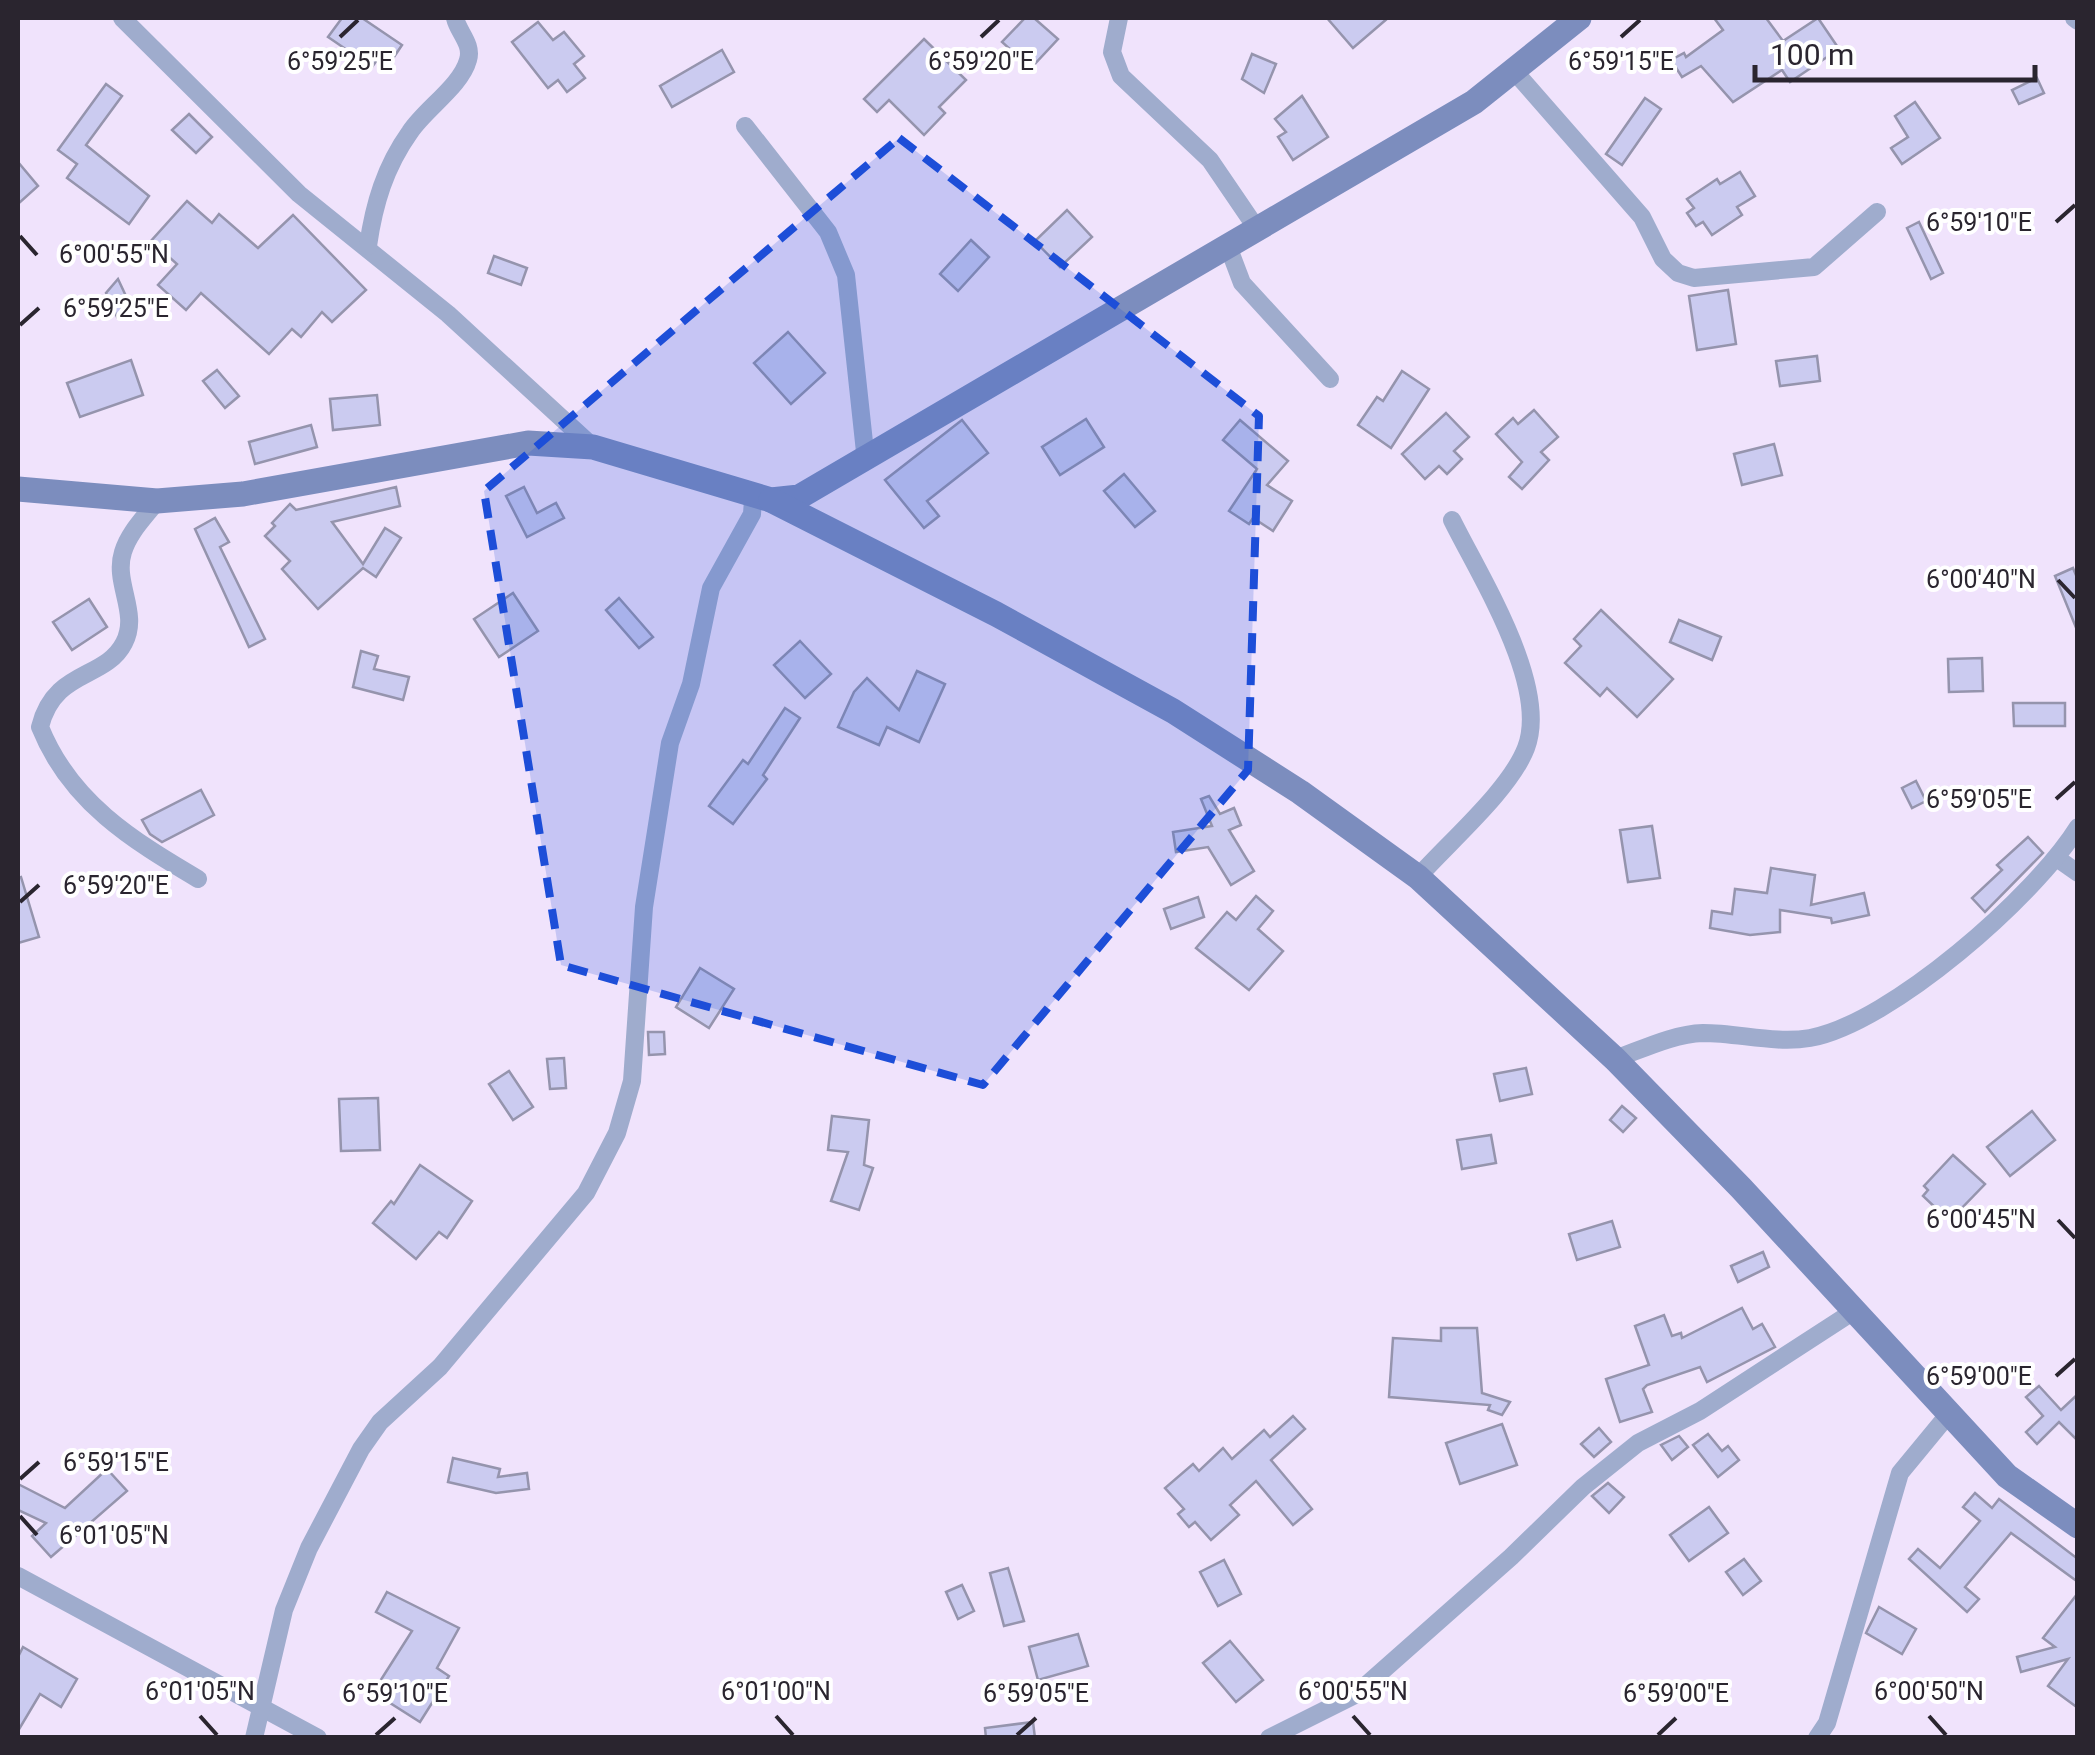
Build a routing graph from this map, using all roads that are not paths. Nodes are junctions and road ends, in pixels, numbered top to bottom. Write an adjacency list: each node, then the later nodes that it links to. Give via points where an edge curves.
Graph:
1 (122, 18): 9 (street, via 299,194)
2 (455, 18): 9 (street, via 468,61 410,131 385,175)
3 (1119, 18): 8 (street, via 1112,52 1122,76 1210,160)
4 (1579, 18): 5 (main road)
5 (1515, 72): 7 (street, via 1642,218 1678,273 1694,278 1814,267); 8 (main road)
6 (745, 126): 13 (street, via 828,232 846,275)
7 (1877, 212)
8 (1257, 229): 10 (main road)
9 (368, 246): 12 (street)
10 (1228, 246): 11 (street, via 1242,283); 13 (main road)
11 (1330, 380)
12 (593, 447): 15 (main road); 17 (main road, via 528,443 243,494)
13 (866, 460): 16 (main road, via 798,497)
14 (18, 489): 17 (main road)
15 (744, 489): 16 (main road); 29 (street, via 754,500 752,514 711,588 670,743 644,906 632,1081 617,1132 586,1193 440,1367 380,1422 361,1449 284,1610)
16 (771, 500): 22 (main road, via 1173,712)
17 (157, 501): 23 (street, via 121,556 131,628 124,645 58,692 40,728 107,822)
18 (1452, 520): 22 (street, via 1516,652 1530,697 1527,746)
19 (2078, 827): 20 (street)
20 (2058, 859): 21 (street); 24 (street, via 1937,969 1834,1031 1782,1040 1676,1036)
21 (2078, 873)
22 (1418, 877): 24 (main road)
23 (198, 880)
24 (1615, 1060): 25 (main road)
25 (1854, 1311): 26 (main road); 32 (street, via 1700,1411 1638,1443 1355,1694)
26 (1947, 1416): 27 (main road, via 2008,1476); 33 (street, via 1900,1472 1827,1724)
27 (2078, 1526)
28 (18, 1576): 29 (street)
29 (263, 1708): 30 (street); 31 (street)
30 (254, 1738)
31 (318, 1738)
32 (1269, 1738)
33 (1817, 1738)

